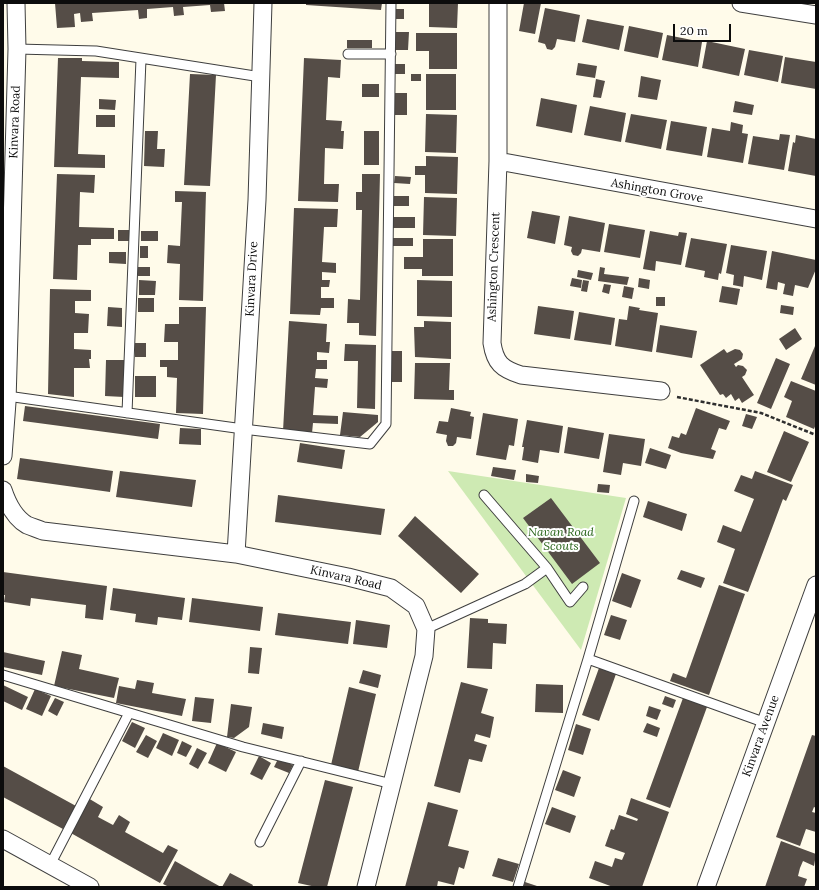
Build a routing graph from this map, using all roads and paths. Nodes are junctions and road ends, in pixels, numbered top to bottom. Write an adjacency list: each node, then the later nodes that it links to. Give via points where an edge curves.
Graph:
1 (16, 3): 7 (street, Kinvara Road)
2 (263, 3): 11 (street, Kinvara Drive)
3 (391, 3): 9 (lane)
4 (498, 3): 12 (street, Ashington Crescent)
5 (741, 3): 6 (street)
6 (816, 15)
7 (17, 49): 10 (lane, via 96,51); 15 (street, Kinvara Road)
8 (348, 54): 9 (lane)
9 (390, 54): 17 (lane, via 386,424 370,444)
10 (141, 59): 11 (lane); 16 (lane)
11 (261, 77): 17 (street, Kinvara Drive)
12 (498, 161): 13 (street, Ashington Grove); 14 (street, Ashington Crescent, via 492,343 493,355 500,365 521,375)
13 (816, 219)
14 (661, 391): 18 (path, via 676,397 761,413)
15 (6, 400): 16 (lane); 19 (street, Kinvara Road)
16 (127, 413): 17 (lane)
17 (243, 429): 23 (street, Kinvara Drive)
18 (816, 435)
19 (3, 456)
20 (3, 490): 23 (street, Kinvara Road, via 16,515 26,524 42,531)
21 (484, 495): 24 (lane)
22 (634, 501): 28 (lane)
23 (236, 554): 27 (street, Kinvara Road, via 390,588 416,606)
24 (547, 568): 26 (lane, via 570,602); 27 (lane, via 525,584)
25 (816, 585): 31 (street, Kinvara Avenue)
26 (583, 587)
27 (426, 629): 33 (street, Kinvara Road, via 424,656)
28 (588, 659): 31 (lane); 39 (lane)
29 (3, 675): 30 (lane)
30 (129, 712): 32 (lane, via 244,747); 36 (lane)
31 (766, 723): 40 (street, Kinvara Avenue)
32 (301, 761): 33 (lane); 35 (lane)
33 (392, 784): 38 (street, Kinvara Road)
34 (3, 839): 36 (street)
35 (260, 842)
36 (50, 865): 37 (street)
37 (82, 885)
38 (366, 887)
39 (518, 887)
40 (706, 887)

